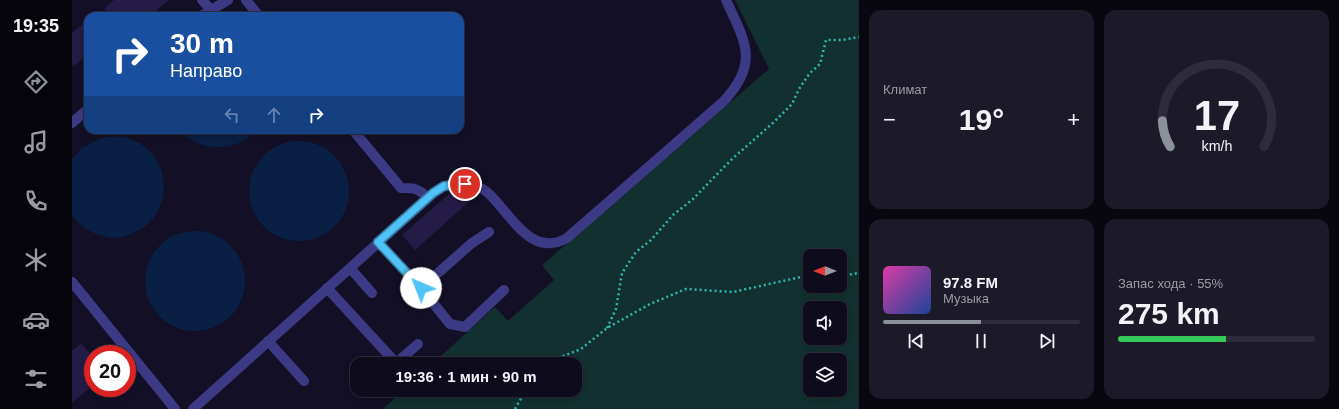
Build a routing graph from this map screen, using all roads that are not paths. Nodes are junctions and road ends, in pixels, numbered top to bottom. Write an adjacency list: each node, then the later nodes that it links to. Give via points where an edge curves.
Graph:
1 (202, 0): 5 (lane)
2 (228, 0): 5 (lane)
3 (246, 0): 7 (lane)
4 (726, 0): 11 (lane, via 746,51 742,76 732,92 567,238 549,244 530,237 520,230 487,192 477,186 444,186)
5 (211, 10): 6 (lane)
6 (208, 12)
7 (256, 12)
8 (84, 112): 9 (lane)
9 (72, 123)
10 (356, 134): 11 (lane, via 401,188 420,190)
11 (428, 198): 13 (lane)
12 (489, 232): 17 (lane, via 472,243)
13 (378, 242): 14 (lane); 17 (lane)
14 (350, 268): 16 (lane); 19 (lane)
15 (72, 282): 23 (lane)
16 (327, 288): 20 (lane); 21 (lane, via 396,363)
17 (421, 288): 18 (lane, via 450,324 464,326)
18 (504, 290)
19 (372, 293)
20 (268, 341): 22 (lane); 24 (lane)
21 (418, 344)
22 (304, 381)
23 (175, 409)
24 (193, 409)

